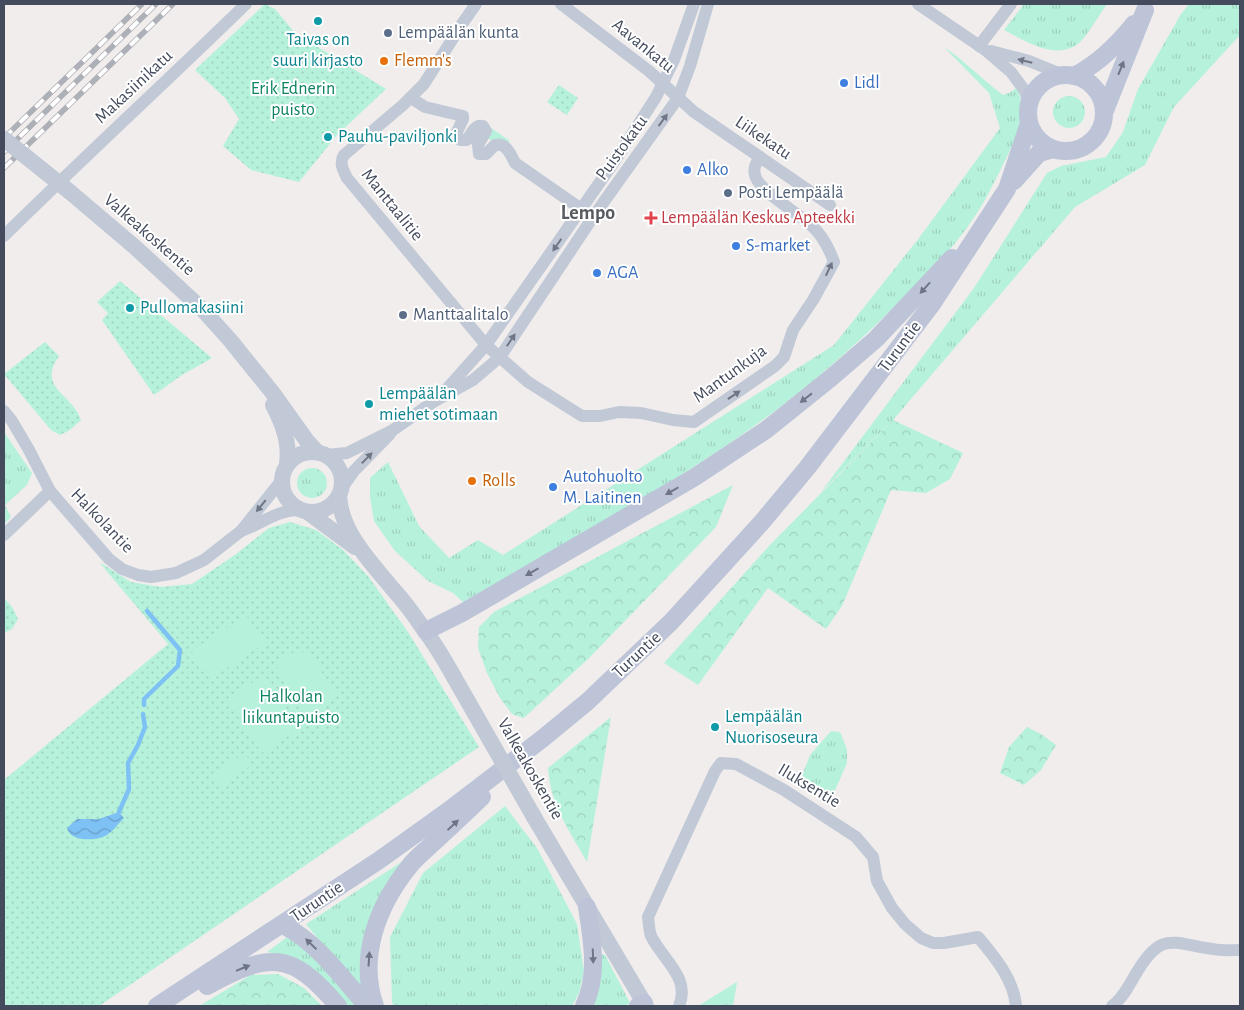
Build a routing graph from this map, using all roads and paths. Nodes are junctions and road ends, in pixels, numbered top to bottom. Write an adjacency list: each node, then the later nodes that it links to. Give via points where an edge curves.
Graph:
1 (246, 4): 25 (street, Makasiinikatu)
2 (476, 4): 12 (street, Manttaalitie)
3 (561, 4): 11 (street, Aavankatu)
4 (694, 4): 11 (street, Puistokatu)
5 (708, 4): 13 (street, Puistokatu)
6 (918, 4): 9 (street)
7 (1011, 4): 9 (street)
8 (1147, 7): 10 (main road, via 1115,46 1090,67); 15 (main road, one-way to 8)
9 (981, 47): 10 (street, one-way to 9); 14 (street, via 1017,78)
10 (1070, 76): 14 (main road, via 1050,79 1033,93); 15 (main road, via 1086,81 1095,89 1102,100)
11 (662, 84): 13 (street, Aavankatu); 22 (street, Puistokatu)
12 (412, 98): 22 (street, via 425,107 463,116 456,134 460,140 467,140 479,125 483,126 486,131 478,145 479,154 486,154 495,145 500,145 509,151 515,163); 26 (street, Manttaalitie, via 344,154 344,172)
13 (678, 98): 19 (street, Liikekatu); 24 (street, Puistokatu, one-way to 13)
14 (1029, 103): 16 (main road)
15 (1104, 113): 18 (main road, via 1096,137 1086,145 1074,150)
16 (1029, 123): 18 (main road, via 1039,141); 20 (main road, Turuntie)
17 (4, 139): 28 (street, Valkeakoskentie, bridge, via 136,248 193,300)
18 (1053, 149): 20 (main road, Turuntie, via 1039,153)
19 (760, 157): 21 (street, Liikekatu); 27 (street, Mantunkuja, one-way to 19, via 528,382 582,416 641,413 694,422 775,366 784,357 793,330 834,262 823,237 813,226 763,188 754,176)
20 (1007, 189): 23 (main road, Turuntie)
21 (830, 205)
22 (582, 209): 24 (street); 26 (street, Puistokatu, one-way to 26)
23 (992, 213): 41 (main road, one-way to 41, via 876,339 766,430 695,477); 42 (main road, Turuntie, via 932,304 762,522 671,622 587,702)
24 (593, 217): 27 (street, Puistokatu, one-way to 24)
25 (4, 236)
26 (486, 345): 27 (street, Manttaalitie); 29 (street, Puistokatu)
27 (500, 357): 29 (street, Puistokatu, via 472,380)
28 (256, 372): 32 (street, Valkeakoskentie, via 307,441); 33 (street, Valkeakoskentie, via 285,432)
29 (433, 402): 31 (street, Puistokatu)
30 (4, 411): 35 (street)
31 (394, 430): 32 (street, Puistokatu, via 347,453); 36 (street, Puistokatu, one-way to 31, via 354,471)
32 (321, 453): 33 (street, via 300,454); 36 (street, via 331,458 339,469)
33 (287, 464): 34 (street)
34 (281, 481): 37 (street, via 291,505); 38 (street, Halkolantie, one-way to 38)
35 (50, 491): 38 (street, Halkolantie, via 109,559 138,575 161,576 190,568); 39 (street, Halkolantie)
36 (341, 492): 37 (street, via 328,508 319,512); 40 (street, Valkeakoskentie, via 341,512 345,523)
37 (304, 511): 38 (street, Halkolantie, via 282,511); 40 (street, Valkeakoskentie)
38 (241, 531)
39 (4, 535)
40 (368, 558): 41 (street, Valkeakoskentie)
41 (426, 631): 43 (street, Valkeakoskentie, bridge)
42 (542, 739): 44 (main road, Turuntie, via 378,861); 51 (main road, one-way to 42, via 368,980 369,954 374,928 394,886 409,866)
43 (587, 908): 46 (street, Valkeakoskentie); 52 (main road, one-way to 52, via 593,974)
44 (283, 925): 47 (main road, Turuntie); 50 (main road, one-way to 44, via 310,942)
45 (1240, 950): 55 (street, via 1214,950 1174,942 1156,946)
46 (642, 1005)
47 (157, 1006)
48 (169, 1006): 49 (main road, one-way to 49, via 219,979 260,962 289,964 297,968 313,978)
49 (338, 1006)
50 (366, 1006)
51 (375, 1006)
52 (584, 1006)
53 (679, 1006): 54 (street, Iluksentie, via 683,994 682,981 651,935 648,917 721,763 736,764 784,790 856,837 873,857 877,880 892,908 906,924 922,938 934,943 978,938 1002,967)
54 (1016, 1006)
55 (1112, 1006)

